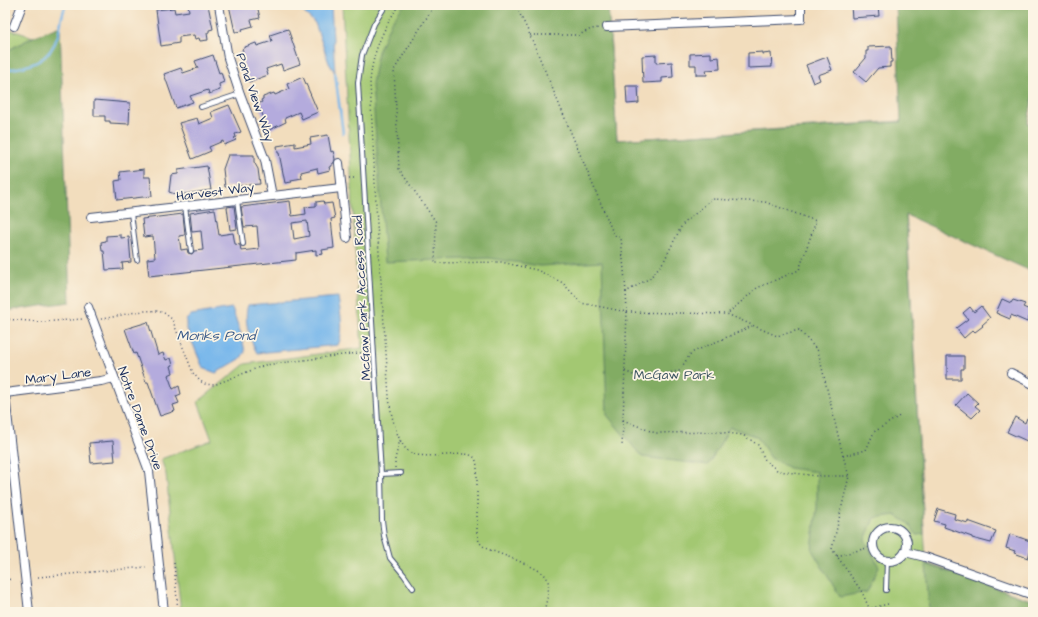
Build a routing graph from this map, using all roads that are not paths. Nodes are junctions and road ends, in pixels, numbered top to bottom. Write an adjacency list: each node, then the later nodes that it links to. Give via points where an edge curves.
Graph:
1 (22, 5): 5 (street)
2 (219, 5): 7 (street, Pond View Way, via 228,58)
3 (386, 5): 26 (lane, McGaw Park Access Road, via 368,38 362,55 358,83)
4 (800, 5): 6 (street, via 801,19)
5 (14, 26)
6 (607, 27)
7 (240, 94): 8 (lane); 11 (street, Pond View Way, via 265,160)
8 (201, 107)
9 (339, 163): 10 (street)
10 (341, 188): 11 (street, Harvest Way); 16 (street)
11 (272, 196): 12 (street, Harvest Way)
12 (237, 200): 13 (street, Harvest Way); 17 (lane)
13 (185, 206): 14 (street, Harvest Way); 18 (lane)
14 (131, 213): 15 (street, Harvest Way); 19 (lane)
15 (91, 217)
16 (347, 238)
17 (243, 244)
18 (191, 251)
19 (137, 260)
20 (88, 307): 22 (street, Notre Dame Drive)
21 (1011, 373): 23 (street)
22 (114, 378): 24 (street, Mary Lane); 33 (street, Notre Dame Drive, via 149,471)
23 (1033, 384)
24 (5, 394): 32 (street)
25 (401, 473): 26 (lane)
26 (381, 474): 29 (lane, McGaw Park Access Road, via 382,520 390,558)
27 (905, 552): 28 (street, via 897,559); 28 (street, via 904,535 896,528 884,528 876,535 874,546 878,555); 31 (street)
28 (887, 560): 30 (lane)
29 (413, 588)
30 (886, 590)
31 (1033, 595)
32 (29, 612)
33 (164, 612)

